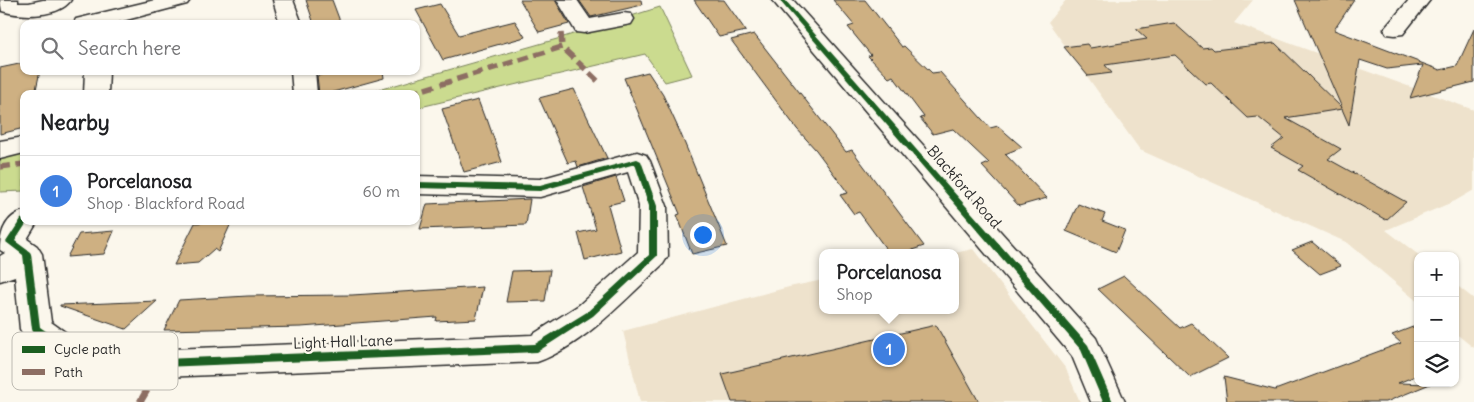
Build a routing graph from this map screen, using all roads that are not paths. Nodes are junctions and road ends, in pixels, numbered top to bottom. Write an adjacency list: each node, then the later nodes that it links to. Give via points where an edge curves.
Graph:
1 (180, 0): 10 (street)
2 (283, 0): 11 (street)
3 (567, 0): 12 (street)
4 (782, 0): 26 (street, Blackford Road)
5 (1420, 0): 13 (street)
6 (5, 3): 7 (street, via 14,10 23,10)
7 (54, 3): 9 (street)
8 (623, 19): 12 (street)
9 (72, 20)
10 (100, 20)
11 (290, 20)
12 (584, 27): 14 (street)
13 (1395, 29)
14 (561, 33)
15 (97, 75): 17 (street)
16 (303, 75): 18 (street)
17 (96, 90)
18 (305, 90)
19 (20, 146): 20 (street)
20 (0, 150)
21 (420, 185): 27 (street, Light Hall Lane, via 540,188 637,161 653,206 653,256 590,314 537,348)
22 (21, 225): 23 (street, via 10,242)
23 (27, 254): 24 (street); 25 (street, Light Hall Lane, via 36,329)
24 (0, 270)
25 (40, 332)
26 (1085, 348): 28 (street, Blackford Road); 29 (street)
27 (178, 362)
28 (1108, 402)
29 (1127, 402)

